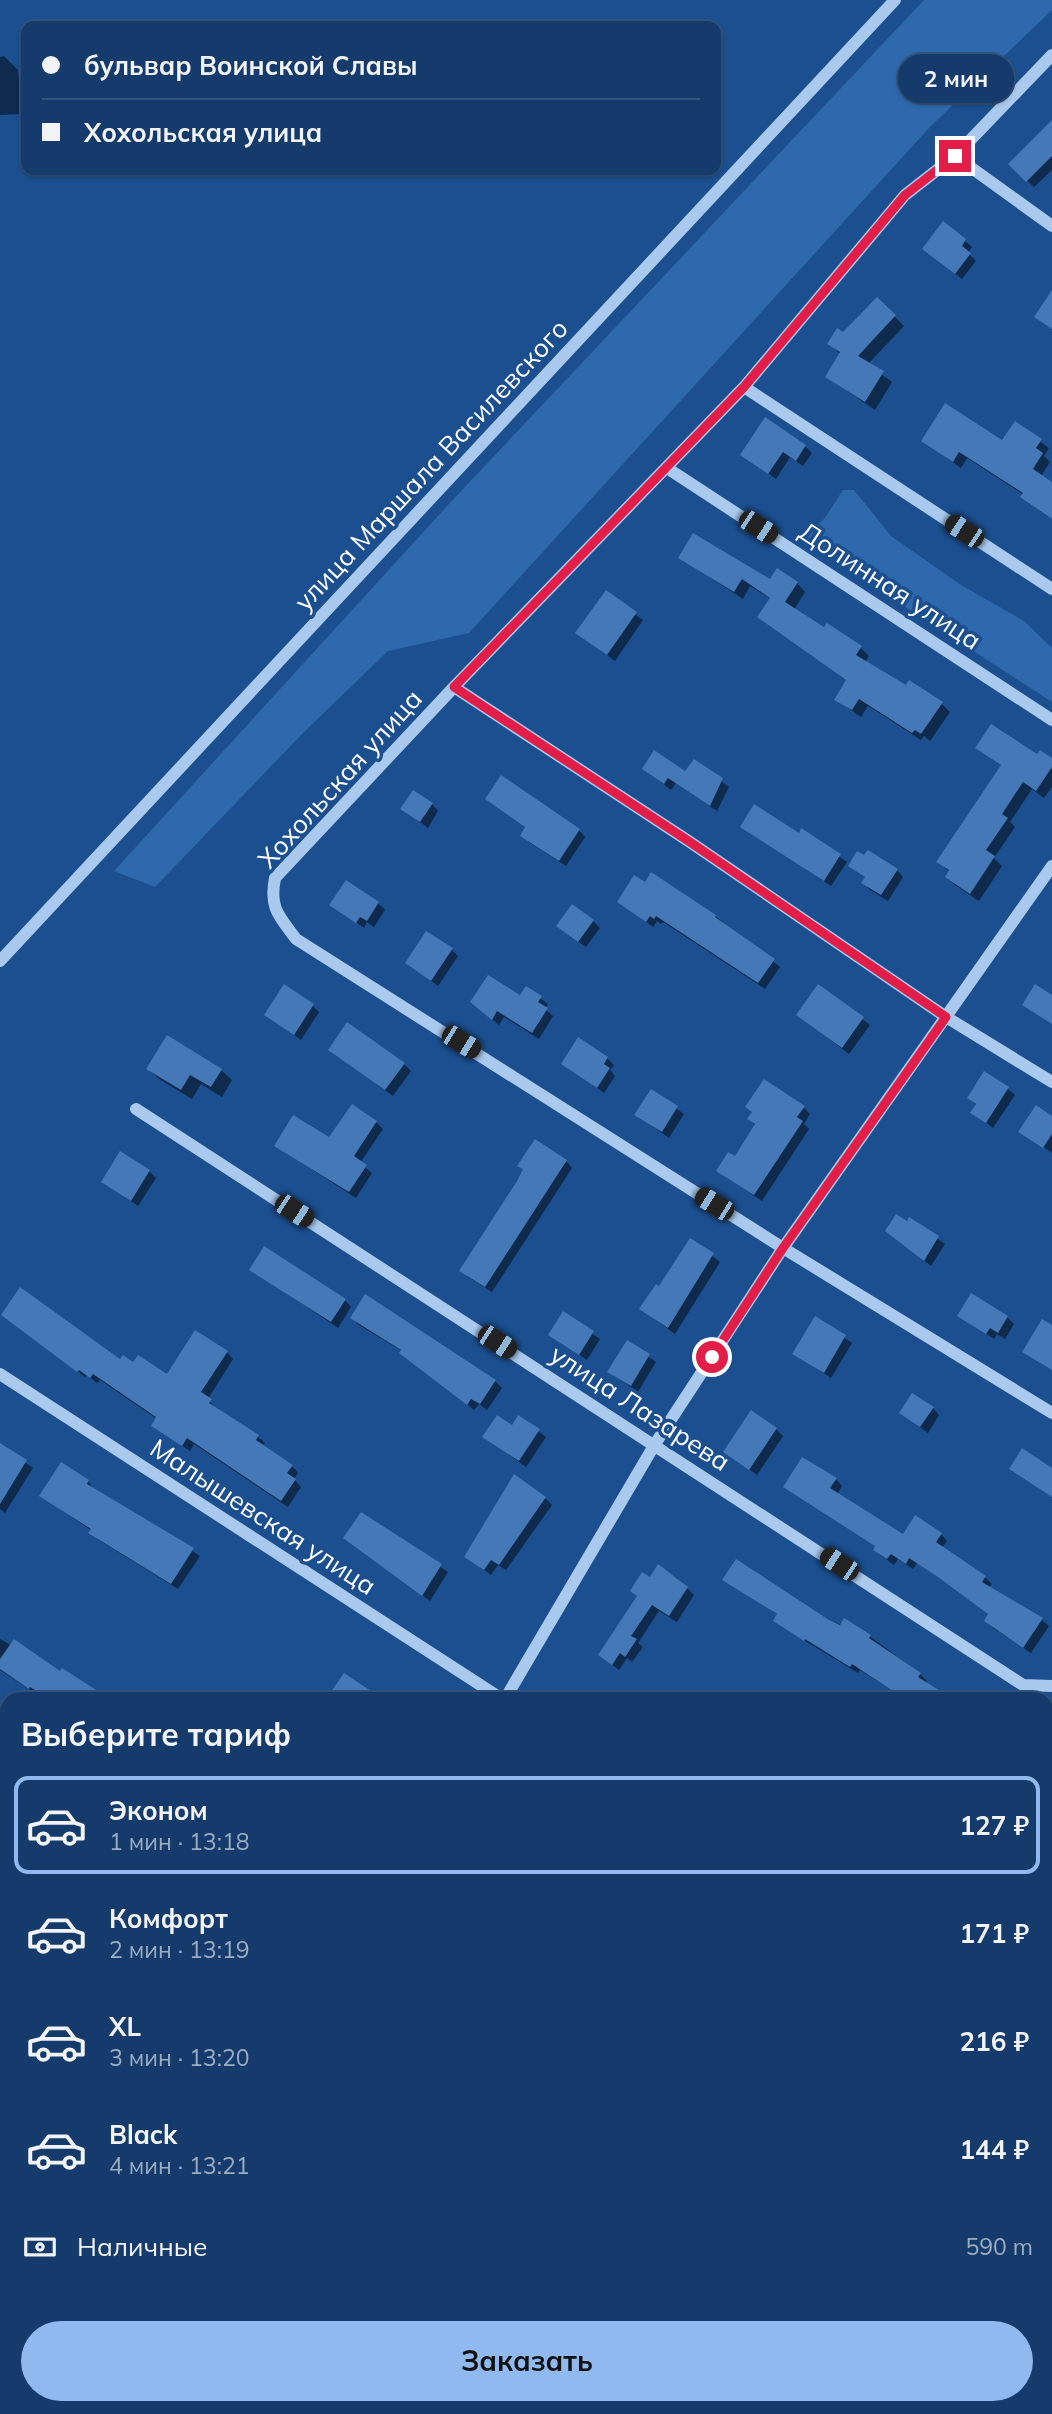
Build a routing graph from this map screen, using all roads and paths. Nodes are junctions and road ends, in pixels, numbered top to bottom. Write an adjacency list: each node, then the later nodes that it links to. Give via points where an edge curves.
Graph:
1 (895, 0): 11 (street, улица Маршала Василевского)
2 (1052, 55): 3 (street, Хохольская улица)
3 (955, 156): 4 (street); 5 (street, Хохольская улица, via 905,195)
4 (1052, 226)
5 (744, 387): 6 (street, Хохольская улица); 7 (street)
6 (667, 468): 8 (street, Хохольская улица); 9 (street, Долинная улица)
7 (1052, 589)
8 (454, 687): 12 (street); 15 (street, Хохольская улица, via 275,878 271,896 277,914 296,939)
9 (1052, 720)
10 (1052, 866): 12 (street)
11 (0, 961)
12 (946, 1017): 13 (street); 15 (street)
13 (1052, 1082)
14 (136, 1109): 18 (street, улица Лазарева)
15 (783, 1248): 17 (street); 18 (street)
16 (0, 1374): 20 (street, Малышевская улица)
17 (1052, 1413)
18 (655, 1444): 19 (street, улица Лазарева, via 1023,1685); 21 (street)
19 (1052, 1686)
20 (492, 1692)
21 (507, 1692)

